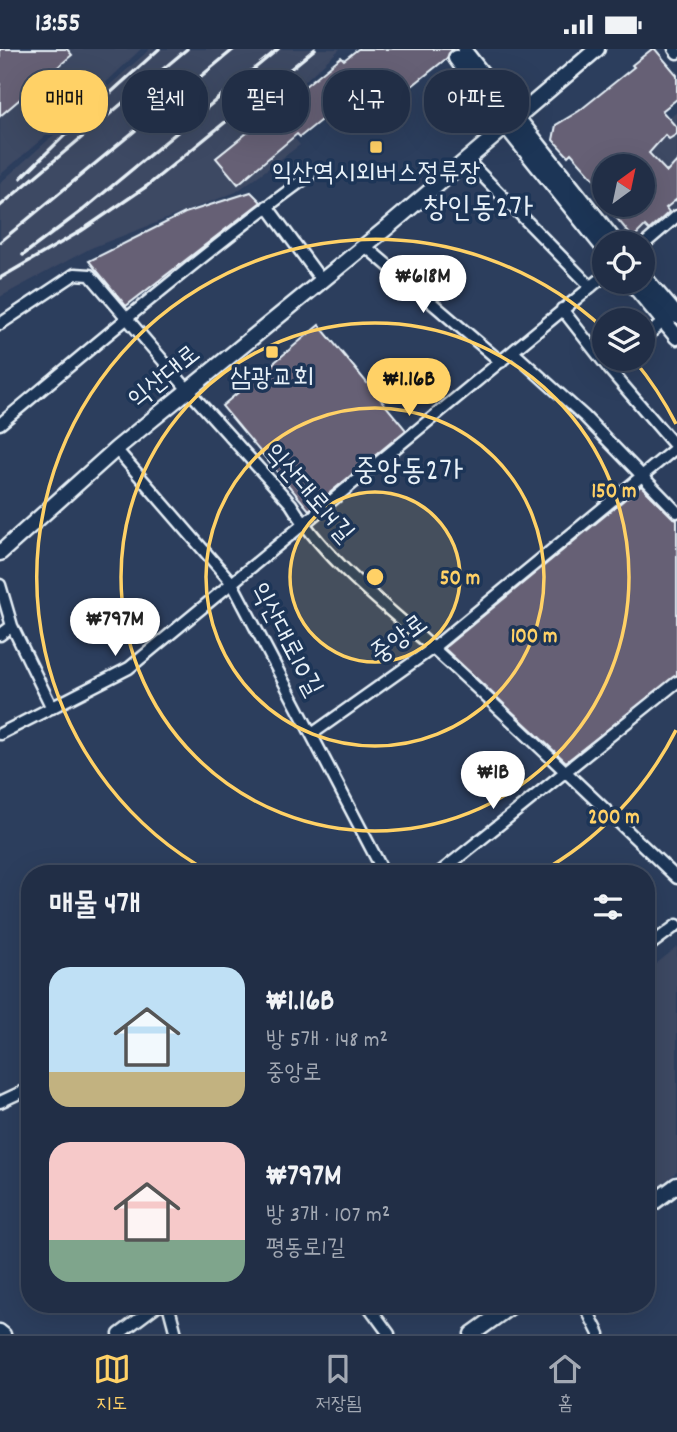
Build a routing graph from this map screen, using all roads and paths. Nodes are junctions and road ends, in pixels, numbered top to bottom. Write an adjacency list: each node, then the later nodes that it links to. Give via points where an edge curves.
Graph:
1 (597, 49): 4 (street, 익산대로)
2 (461, 55): 3 (street)
3 (472, 70)
4 (529, 106)
5 (497, 133): 8 (street, 익산대로)
6 (520, 133): 13 (street)
7 (521, 133): 12 (street)
8 (467, 160): 15 (street, 익산대로); 17 (street)
9 (310, 174): 10 (street)
10 (267, 206): 16 (street); 22 (street)
11 (677, 216): 14 (street)
12 (606, 231)
13 (592, 232)
14 (655, 235)
15 (365, 246): 16 (street, 익산대로); 28 (street)
16 (322, 281): 30 (street, 익산대로)
17 (591, 287): 20 (street)
18 (655, 292): 21 (street)
19 (646, 294): 21 (street)
20 (562, 309): 26 (street, 중앙로); 27 (street)
21 (673, 315): 24 (street); 25 (street)
22 (127, 319): 23 (street, 익산대로14길, via 90,275 75,274); 30 (street, 익산대로14길); 31 (street)
23 (0, 324)
24 (655, 330)
25 (677, 337)
26 (592, 347)
27 (513, 352): 28 (street); 34 (street)
28 (501, 362): 36 (street)
29 (611, 371): 32 (street, 중앙로)
30 (189, 391): 33 (street, 익산대로); 36 (street, 익산대로14길)
31 (0, 424)
32 (677, 447): 34 (street, 중앙로)
33 (116, 449): 37 (street, 익산대로); 38 (street, 익산대로10길)
34 (643, 475): 35 (street); 42 (street, 중앙로)
35 (677, 512)
36 (304, 525): 38 (street); 42 (street, 익산대로14길, via 368,591)
37 (0, 553)
38 (232, 583): 44 (street, via 129,668); 46 (street, 익산대로10길)
39 (0, 585): 40 (street)
40 (12, 625): 41 (street); 44 (street)
41 (0, 635)
42 (433, 648): 46 (street, 중앙로); 47 (street, 익산대로14길)
43 (676, 684): 47 (street)
44 (52, 708): 45 (street)
45 (0, 734)
46 (312, 734): 48 (street, 익산대로10길)
47 (566, 773): 49 (street); 50 (street, 익산대로14길)
48 (379, 865)
49 (449, 865)
50 (677, 879)
51 (677, 925): 52 (street)
52 (655, 941)
53 (21, 1092): 54 (street)
54 (0, 1102)
55 (677, 1185): 56 (street)
56 (655, 1201)
57 (147, 1313): 64 (street)
58 (170, 1313): 65 (street)
59 (374, 1313): 66 (street)
60 (501, 1313): 67 (street)
61 (588, 1313): 68 (street)
62 (0, 1330): 63 (street)
63 (5, 1334)
64 (119, 1334)
65 (176, 1334)
66 (389, 1334)
67 (472, 1334)
68 (599, 1334)

